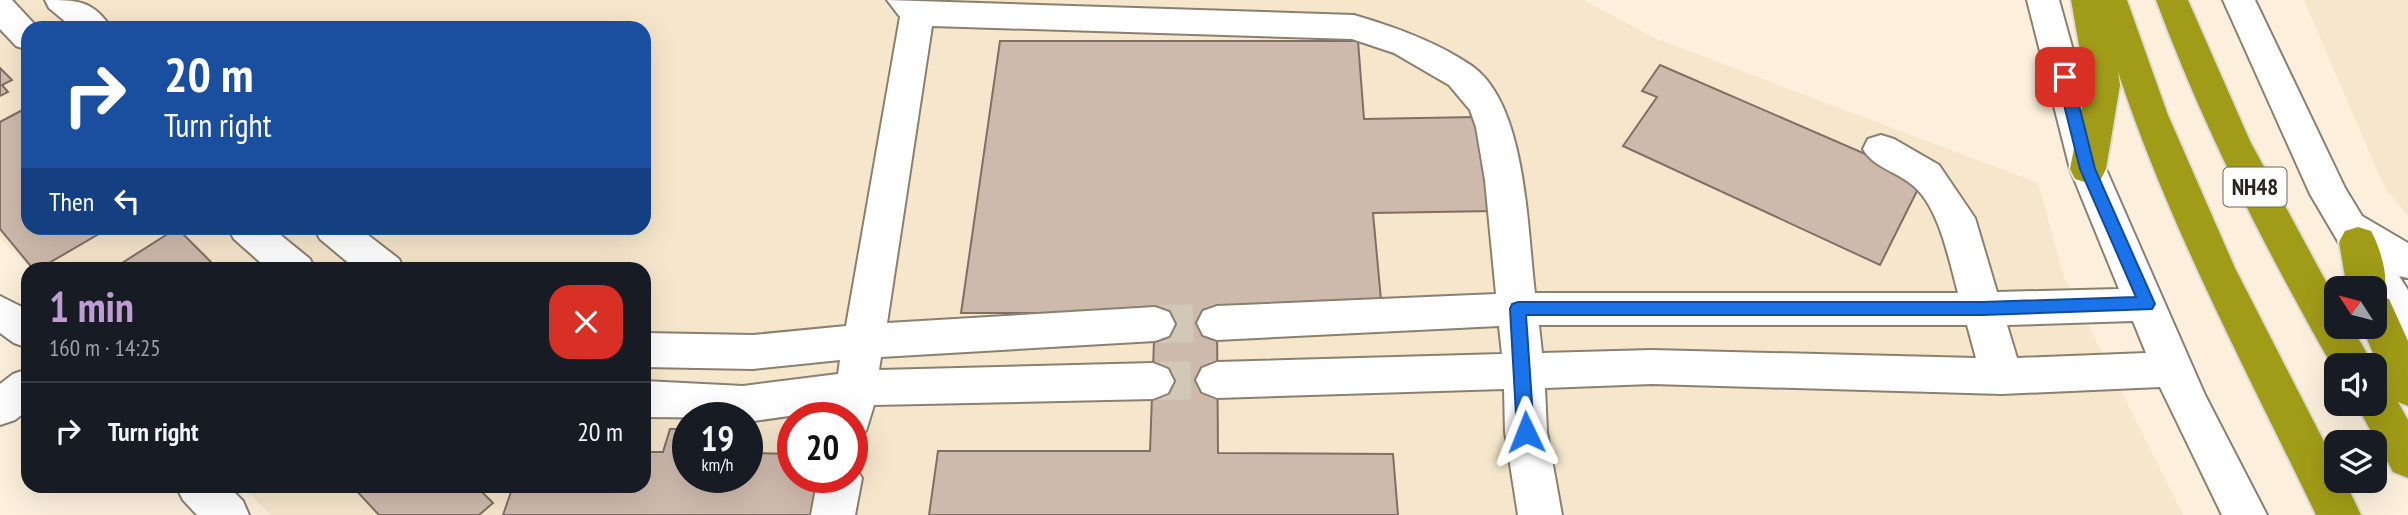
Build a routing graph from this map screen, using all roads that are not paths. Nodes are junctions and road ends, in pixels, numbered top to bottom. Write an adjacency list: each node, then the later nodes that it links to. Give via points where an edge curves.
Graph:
1 (61, 0): 10 (street)
2 (2043, 0): 13 (street)
3 (2087, 0): 13 (highway, via 2103,85)
4 (2111, 0): 53 (highway, NH48, via 2155,127 2216,268)
5 (2172, 0): 32 (highway, NH48, via 2266,210)
6 (2239, 0): 14 (street, via 2296,125)
7 (910, 7): 9 (street); 30 (street)
8 (0, 8): 11 (street)
9 (990, 8): 22 (street, via 1354,27 1406,45 1461,76 1486,104 1494,127)
10 (86, 21)
11 (21, 30)
12 (1881, 149): 23 (street, via 1926,175 1956,218)
13 (2088, 169): 21 (street)
14 (2353, 233): 19 (street); 20 (highway); 27 (street)
15 (255, 235): 17 (street)
16 (342, 235): 18 (street)
17 (287, 262)
18 (375, 262)
19 (2408, 263)
20 (2364, 276)
21 (2147, 304): 23 (street); 33 (street)
22 (1518, 309): 23 (street); 25 (street); 34 (street)
23 (1982, 309): 35 (street)
24 (0, 312): 28 (street)
25 (1217, 323)
26 (1155, 324): 30 (street)
27 (2408, 324)
28 (21, 326)
29 (2387, 339): 38 (highway)
30 (863, 341): 31 (street, via 753,352); 42 (street)
31 (651, 350)
32 (2346, 353)
33 (2174, 369): 35 (street); 52 (street)
34 (1524, 372): 35 (street, via 1652,366); 36 (street); 51 (street, via 1526,432)
35 (2002, 376)
36 (1217, 380)
37 (1153, 381): 43 (street)
38 (2408, 388)
39 (21, 392): 44 (street)
40 (651, 399): 41 (street)
41 (840, 402)
42 (854, 402)
43 (868, 402)
44 (0, 407)
45 (2384, 416): 46 (highway)
46 (2408, 459)
47 (205, 493): 49 (street)
48 (837, 493): 50 (street)
49 (227, 515)
50 (833, 515)
51 (1539, 515)
52 (2245, 515)
53 (2339, 515)

